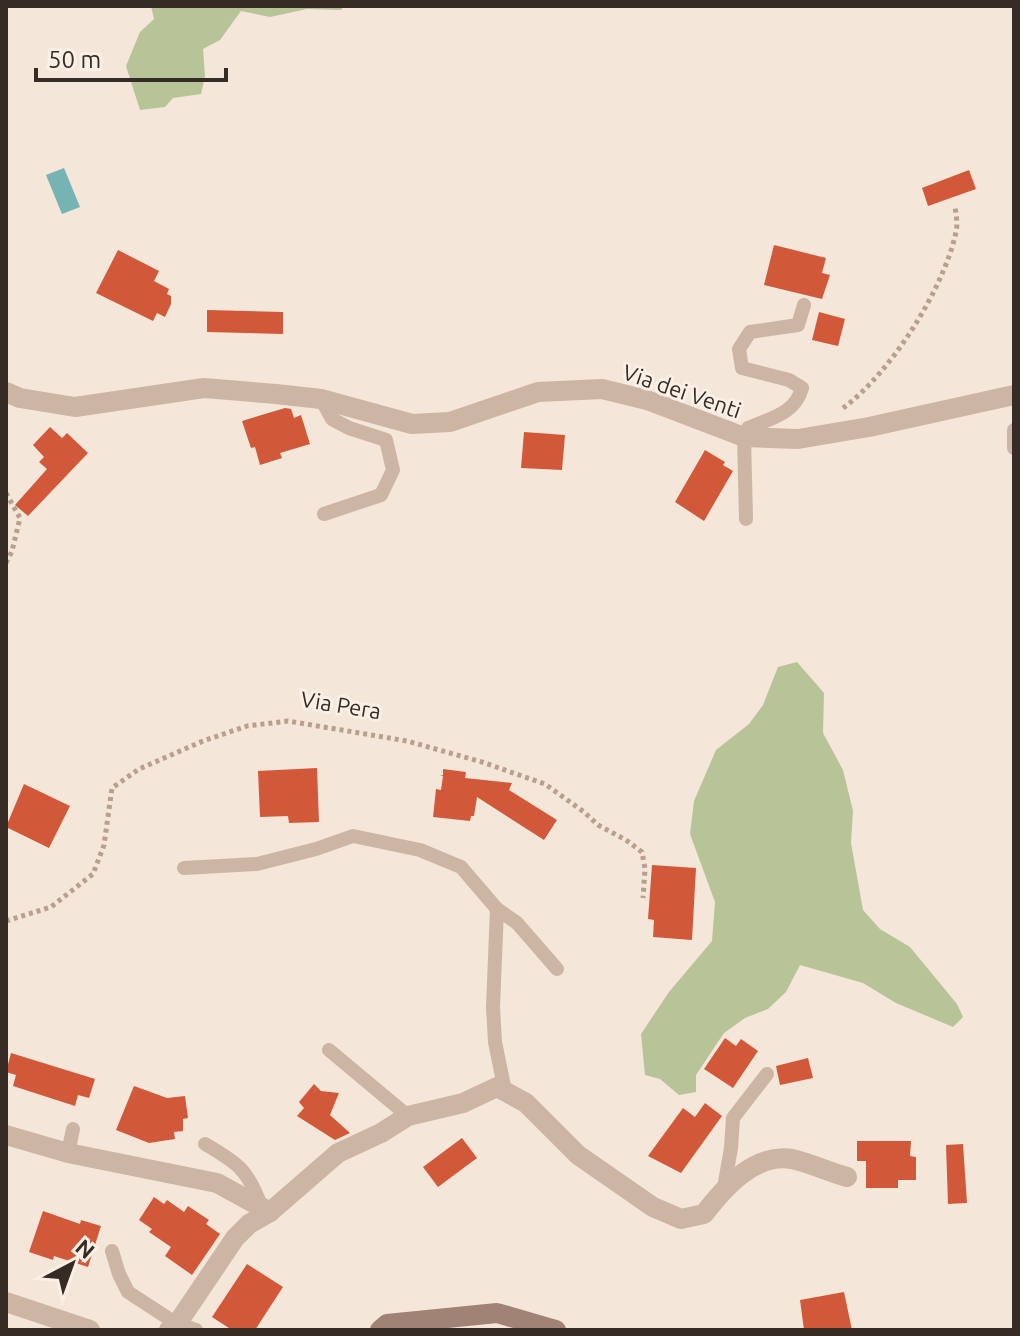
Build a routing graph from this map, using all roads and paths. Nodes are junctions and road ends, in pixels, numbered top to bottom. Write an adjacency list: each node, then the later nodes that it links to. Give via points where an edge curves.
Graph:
1 (955, 207): 6 (path, via 957,229 910,336 864,393)
2 (804, 305): 8 (lane, via 798,325 750,332 739,349 742,368 802,388 798,403 748,428)
3 (6, 392): 5 (street, Via dei Venti, via 75,407 204,388)
4 (1014, 395): 8 (street, Via dei Venti, via 812,437)
5 (321, 399): 8 (street, Via dei Venti, via 412,424 450,422 538,392 602,389); 11 (lane, via 332,419 386,440 393,470 381,495)
6 (835, 414)
7 (1014, 430): 9 (lane)
8 (744, 437): 12 (lane)
9 (1014, 448)
10 (6, 493): 13 (path, via 20,518)
11 (324, 514)
12 (746, 519)
13 (6, 563)
14 (184, 868): 16 (lane, via 257,864 353,836 420,850 461,867)
15 (643, 898): 17 (path, Via Pera, via 642,852 545,784 407,741 288,721 247,726 203,741 139,769 112,788 104,845 93,874 51,907)
16 (497, 909): 18 (lane, via 517,923); 21 (lane, via 493,1007)
17 (6, 921)
18 (557, 969)
19 (329, 1050): 22 (lane)
20 (767, 1074): 28 (lane, via 733,1118)
21 (505, 1091): 22 (street, via 497,1087 463,1103); 28 (street, via 526,1103 578,1155 653,1207 681,1219 704,1214)
22 (408, 1116): 29 (street, via 338,1153)
23 (73, 1129): 26 (lane)
24 (6, 1135): 26 (street)
25 (205, 1144): 29 (lane, via 251,1178)
26 (68, 1153): 29 (street, via 217,1183)
27 (847, 1177): 28 (street, via 789,1159 757,1164)
28 (724, 1188)
29 (265, 1209): 32 (street, via 235,1238)
30 (112, 1251): 32 (lane, via 128,1292)
31 (6, 1302): 33 (street)
32 (180, 1328)
33 (90, 1330)
34 (380, 1330): 35 (street, via 387,1324 497,1313)
35 (556, 1330)

